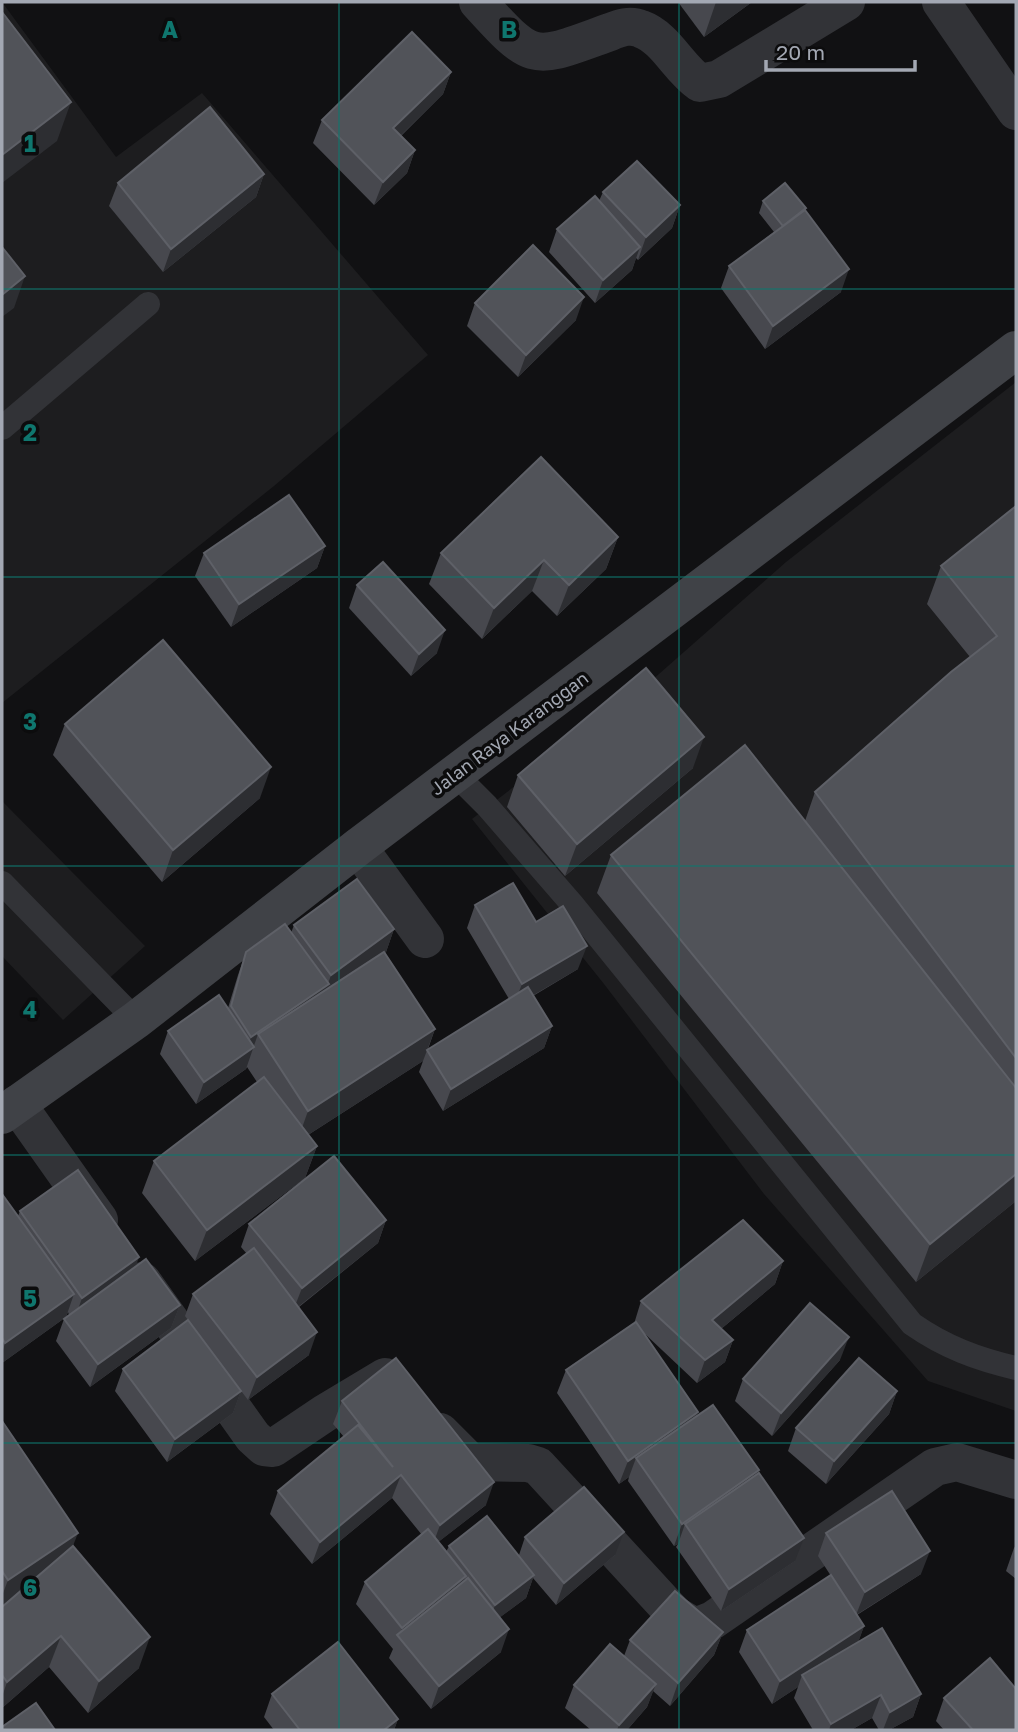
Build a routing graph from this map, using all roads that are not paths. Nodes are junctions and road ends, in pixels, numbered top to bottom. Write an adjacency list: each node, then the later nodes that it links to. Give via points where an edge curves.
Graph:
1 (478, 2): 2 (street, via 516,45 547,55 626,26 641,29 662,43 700,83 719,79)
2 (846, 2)
3 (941, 2): 4 (street)
4 (1016, 111)
5 (148, 303): 7 (lane)
6 (1016, 350): 8 (street, Jalan Raya Karanggan)
7 (2, 428)
8 (455, 774): 9 (street, Jalan Raya Karanggan); 14 (lane, via 572,904 912,1324 976,1359)
9 (358, 847): 11 (street); 12 (street, Jalan Raya Karanggan)
10 (2, 883): 12 (lane)
11 (425, 939)
12 (136, 1020): 13 (street, Jalan Raya Karanggan)
13 (9, 1110): 15 (street, via 264,1447 276,1446 387,1378 470,1462 538,1466 675,1615 692,1627 713,1620 934,1467 957,1462)
14 (1016, 1368)
15 (1016, 1480)

